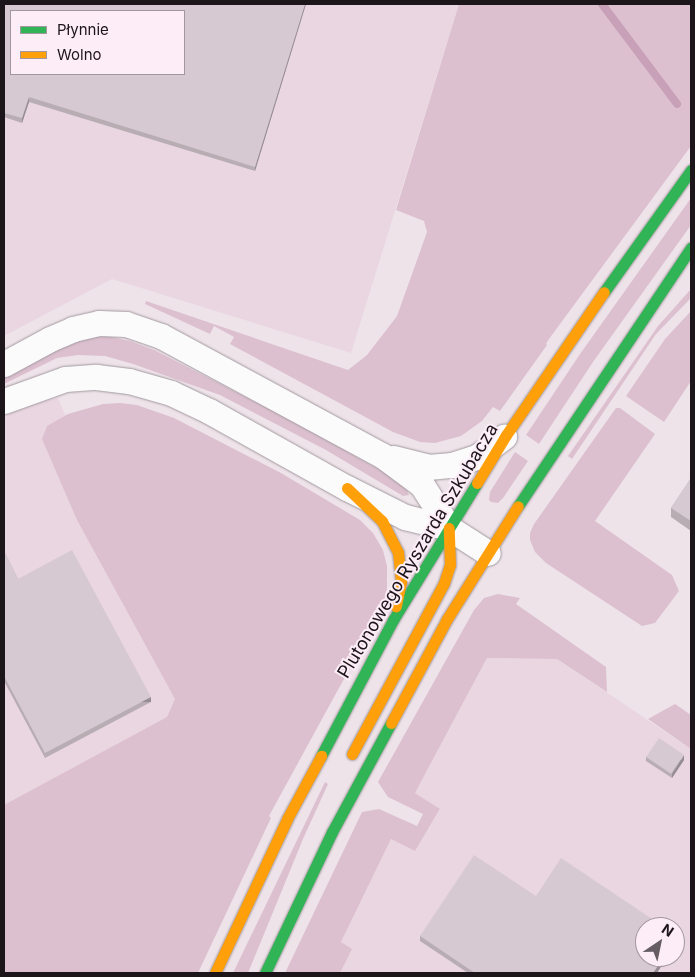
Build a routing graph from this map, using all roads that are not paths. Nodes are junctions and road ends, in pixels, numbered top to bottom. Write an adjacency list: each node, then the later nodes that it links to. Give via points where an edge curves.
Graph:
1 (691, 170): 5 (street, Plutonowego Ryszarda Szkubacza)
2 (691, 248): 9 (street)
3 (4, 364): 6 (street, via 73,329 99,322 126,324 161,336)
4 (4, 401): 7 (street, via 65,379 96,377 129,381 171,393 209,411)
5 (506, 436): 6 (street, via 477,457 452,465 428,467); 8 (street, Plutonowego Ryszarda Szkubacza)
6 (383, 456): 8 (street, via 422,485)
7 (347, 488): 8 (street, via 405,517); 10 (street, via 382,521 398,552 401,582)
8 (449, 528): 9 (street); 10 (street, Plutonowego Ryszarda Szkubacza); 11 (street, via 450,565 444,583)
9 (488, 553): 13 (street, via 447,619 379,742)
10 (393, 620): 14 (street, Plutonowego Ryszarda Szkubacza, via 287,819)
11 (347, 765)
12 (320, 829): 13 (street)
13 (265, 972)
14 (215, 973)

